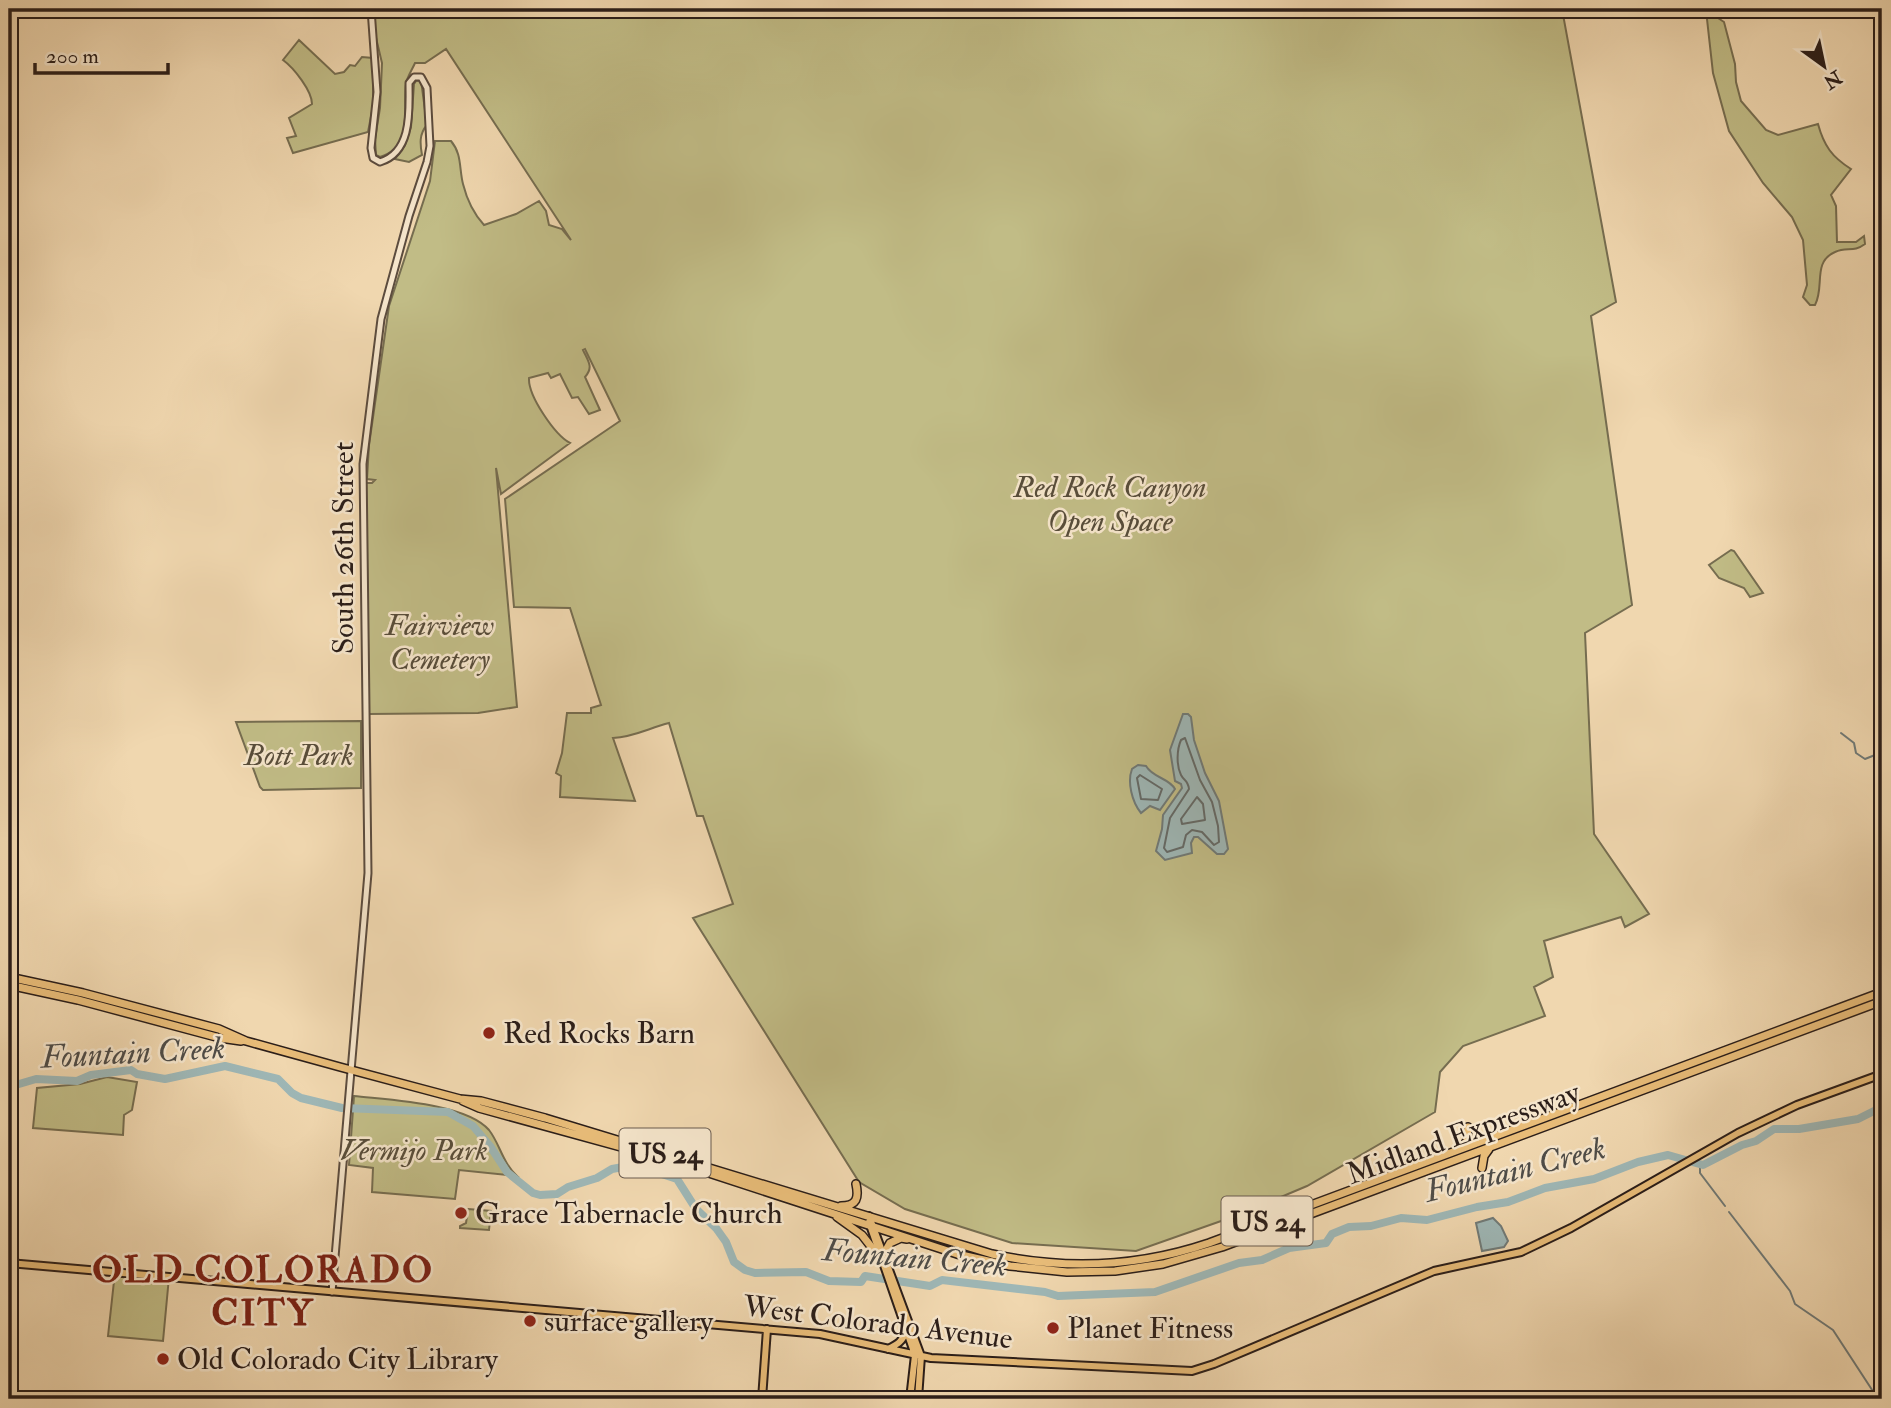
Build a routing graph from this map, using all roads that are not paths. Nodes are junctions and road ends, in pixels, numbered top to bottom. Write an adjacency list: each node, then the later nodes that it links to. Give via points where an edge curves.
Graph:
1 (371, 9): 7 (street, South 26th Street, via 377,92 370,148 373,158 386,160 402,141 409,83 414,77 421,77 427,88 430,146 382,319 363,464 368,873)
2 (9, 977): 6 (highway, US 24, via 133,1006)
3 (9, 985): 6 (highway, US 24)
4 (1882, 992): 10 (highway, Midland Expressway / US 24)
5 (1882, 1001): 10 (highway, Midland Expressway / US 24)
6 (246, 1041): 7 (highway, US 24)
7 (351, 1070): 9 (highway, US 24); 23 (street, South 26th Street)
8 (1882, 1074): 27 (main road, West Colorado Avenue, via 1777,1114 1521,1252 1417,1277 1206,1367 1180,1371)
9 (460, 1099): 15 (highway, US 24, via 628,1141); 16 (highway, US 24)
10 (1492, 1142): 11 (highway, Midland Expressway / US 24); 13 (highway, Midland Expressway / US 24); 13 (highway, via 1482,1168)
11 (1477, 1143): 12 (highway, Midland Expressway / US 24); 12 (highway, via 1468,1127)
12 (1461, 1153): 13 (highway, Midland Expressway / US 24); 21 (highway, Midland Expressway / US 24, via 1192,1257 1115,1271)
13 (1475, 1153)
14 (856, 1184): 15 (highway, via 857,1201)
15 (836, 1205): 17 (highway, US 24)
16 (824, 1210): 17 (highway, US 24); 20 (highway, via 858,1231)
17 (871, 1222): 18 (highway, US 24); 20 (main road); 21 (highway, US 24)
18 (940, 1247): 20 (highway, via 896,1240 886,1252); 21 (highway, US 24, via 996,1263)
19 (9, 1263): 23 (main road, West Colorado Avenue)
20 (885, 1265): 22 (main road)
21 (1053, 1267)
22 (894, 1288): 25 (main road); 27 (main road)
23 (332, 1292): 24 (main road, West Colorado Avenue)
24 (767, 1329): 26 (main road, West Colorado Avenue); 28 (main road)
25 (906, 1329): 26 (main road, via 904,1338); 27 (main road)
26 (888, 1349): 27 (main road, West Colorado Avenue)
27 (918, 1355): 29 (main road); 30 (main road)
28 (762, 1395)
29 (910, 1399)
30 (918, 1399)

